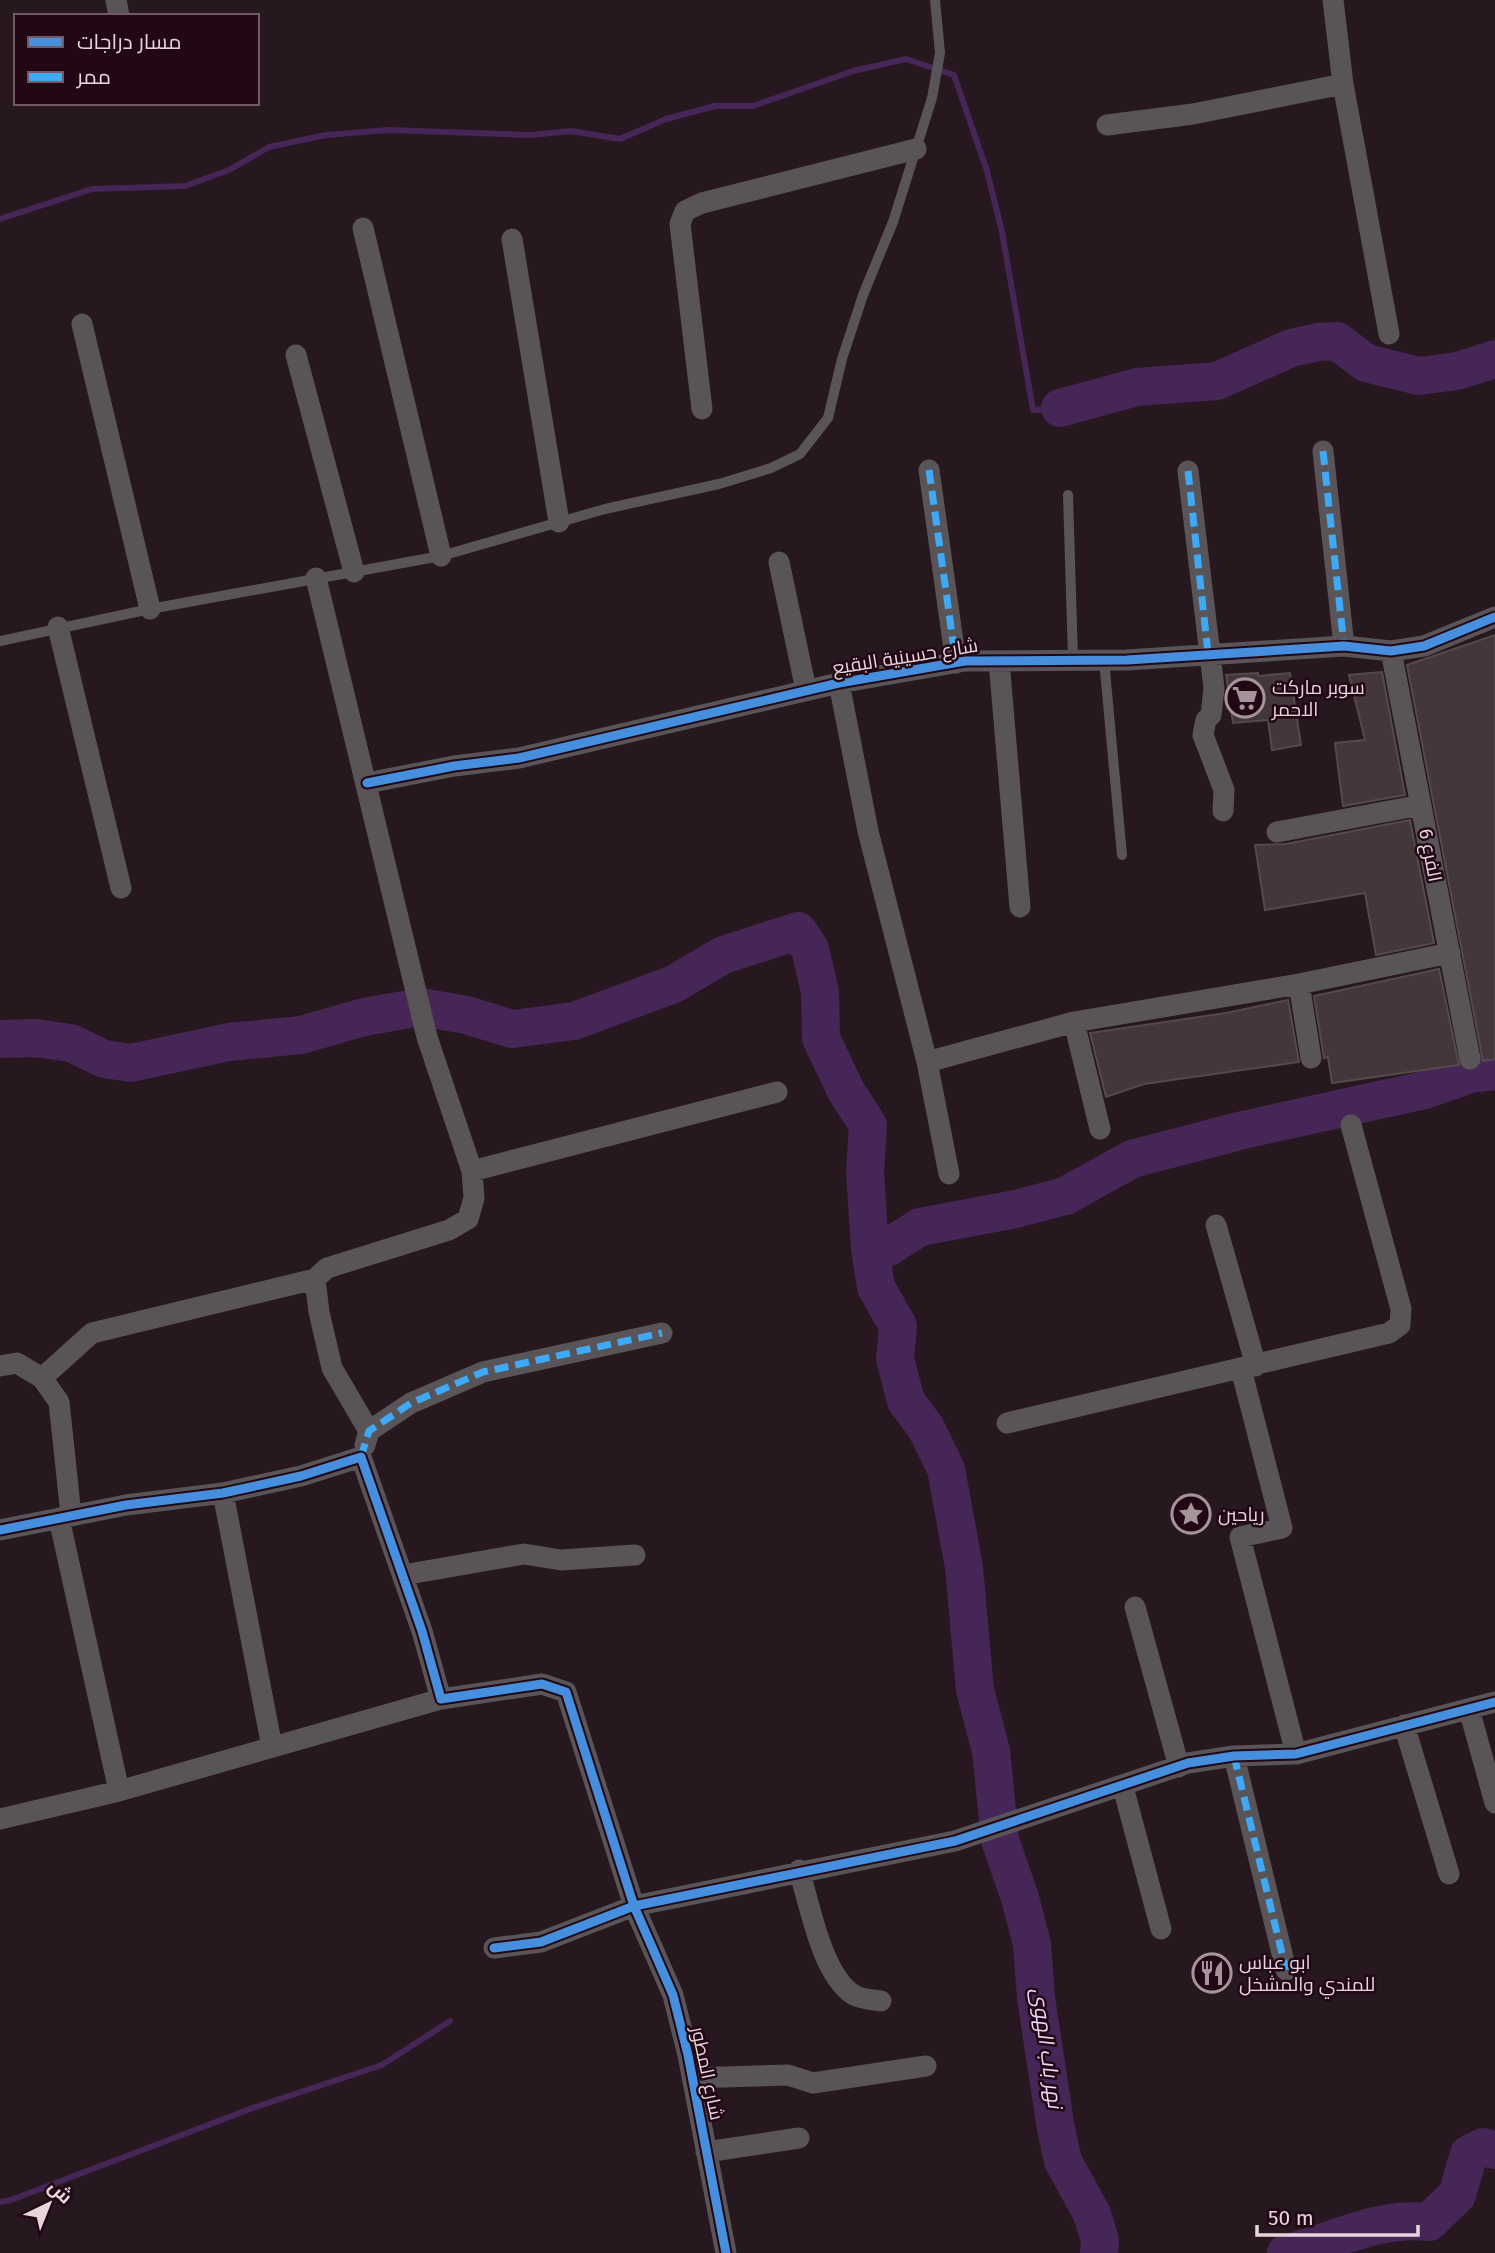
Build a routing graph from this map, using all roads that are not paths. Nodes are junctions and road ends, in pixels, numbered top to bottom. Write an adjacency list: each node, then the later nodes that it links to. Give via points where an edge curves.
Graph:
1 (935, 0): 5 (lane, via 940,54)
2 (1333, 0): 3 (street)
3 (1342, 84): 4 (street, via 1193,114); 9 (street)
4 (1107, 125)
5 (916, 149): 11 (street, via 685,211 680,224); 16 (lane, via 842,359 828,418 800,454 719,484)
6 (363, 228): 17 (street)
7 (512, 239): 16 (street)
8 (82, 324): 21 (street)
9 (1389, 334)
10 (296, 355): 19 (street)
11 (702, 409)
12 (1323, 451): 25 (street)
13 (929, 470): 31 (street)
14 (1188, 471): 27 (street)
15 (1068, 495): 28 (lane)
16 (559, 522): 17 (lane)
17 (441, 556): 19 (lane)
18 (779, 562): 33 (street)
19 (355, 572): 20 (lane)
20 (316, 578): 21 (lane); 34 (street)
21 (150, 609): 23 (lane)
22 (1495, 617): 26 (street, شارع حسينية البقيع, via 1424,646)
23 (58, 627): 24 (lane); 39 (street)
24 (0, 641)
25 (1344, 646): 26 (street, شارع حسينية البقيع); 27 (street, شارع حسينية البقيع)
26 (1391, 651): 35 (street, الفرع 6)
27 (1208, 653): 29 (street, شارع حسينية البقيع); 36 (street, via 1214,688 1203,735 1224,790)
28 (1073, 659): 29 (street, شارع حسينية البقيع); 30 (street, شارع حسينية البقيع)
29 (1104, 660): 38 (lane)
30 (999, 661): 31 (street, شارع حسينية البقيع); 40 (street)
31 (956, 663): 32 (street, شارع حسينية البقيع)
32 (839, 682): 33 (street, شارع حسينية البقيع); 46 (street, via 868,831)
33 (806, 690): 34 (street, شارع حسينية البقيع, via 519,758)
34 (367, 783): 50 (street, via 427,1037)
35 (1421, 805): 37 (street); 41 (street, الفرع 6)
36 (1223, 811)
37 (1277, 832)
38 (1122, 855)
39 (121, 888)
40 (1020, 907)
41 (1450, 953): 42 (street); 45 (street, الفرع 6)
42 (1299, 984): 43 (street); 44 (street)
43 (1074, 1022): 46 (street); 49 (street)
44 (1311, 1058)
45 (1470, 1059)
46 (927, 1062): 51 (street)
47 (777, 1093): 50 (street)
48 (1351, 1125): 56 (street, via 1401,1309 1400,1325 1389,1333)
49 (1100, 1129)
50 (472, 1171): 53 (street, via 474,1198 468,1219 449,1230 327,1268)
51 (950, 1174)
52 (1216, 1225): 56 (street)
53 (316, 1279): 57 (street, via 92,1333); 59 (street, via 332,1368)
54 (662, 1333): 59 (street, via 483,1372 411,1403)
55 (0, 1366): 57 (street, via 18,1363)
56 (1248, 1367): 58 (street); 72 (street, via 1282,1528 1240,1537)
57 (42, 1378): 62 (street, via 59,1402)
58 (1007, 1423)
59 (369, 1431): 60 (street)
60 (361, 1457): 61 (street); 65 (street)
61 (223, 1493): 62 (street); 71 (street)
62 (65, 1517): 63 (street); 76 (street)
63 (0, 1530)
64 (635, 1555): 65 (street, via 561,1560 524,1554)
65 (403, 1575): 67 (street)
66 (1135, 1607): 74 (street)
67 (441, 1699): 71 (street); 81 (street, شارع المطور, via 542,1684 566,1692)
68 (1495, 1702): 69 (street)
69 (1469, 1709): 70 (street); 77 (street)
70 (1404, 1725): 72 (street); 80 (street)
71 (272, 1747): 76 (street)
72 (1296, 1754): 73 (street)
73 (1234, 1756): 74 (street); 84 (street)
74 (1179, 1767): 75 (street)
75 (1122, 1787): 79 (street, via 955,1841); 82 (street)
76 (119, 1790): 78 (street)
77 (1495, 1803)
78 (0, 1819)
79 (799, 1870): 81 (street); 85 (street, via 838,1981 855,1996)
80 (1448, 1874)
81 (634, 1906): 83 (street, via 541,1942); 87 (street, شارع المطور, via 673,1995)
82 (1161, 1929)
83 (494, 1948)
84 (1286, 1970)
85 (881, 2001)
86 (926, 2066): 87 (street, via 813,2083 788,2075)
87 (692, 2078): 89 (street, شارع المطور)
88 (799, 2138): 89 (street)
89 (706, 2152): 90 (street, شارع المطور)
90 (726, 2253)

